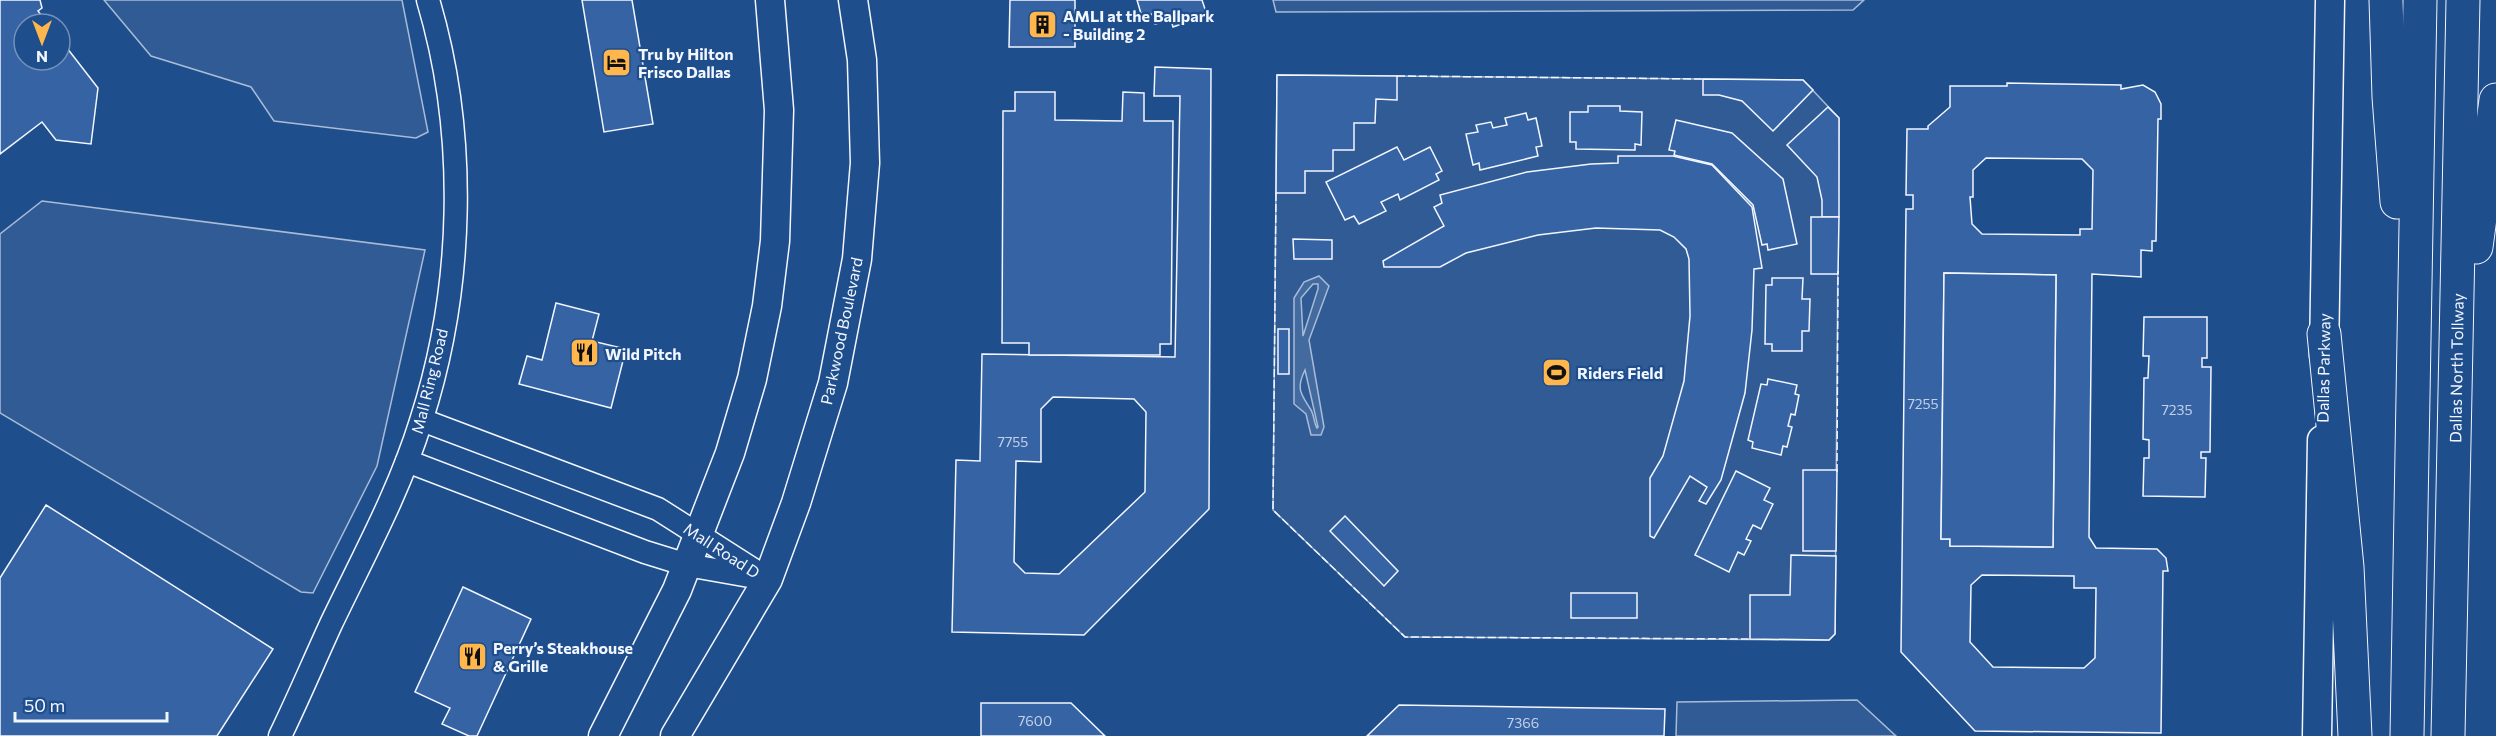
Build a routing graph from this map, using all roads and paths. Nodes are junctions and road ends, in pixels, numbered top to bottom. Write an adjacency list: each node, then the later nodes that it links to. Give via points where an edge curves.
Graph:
1 (428, 0): 12 (street, Mall Ring Road, via 449,98 455,162 454,233 451,284)
2 (770, 0): 14 (main road, via 779,110 775,241 767,306 740,422)
3 (853, 0): 16 (main road, Parkwood Boulevard, via 862,60 866,163 857,259 833,383)
4 (2330, 0): 9 (main road, Dallas Parkway)
5 (2386, 0): 11 (highway, via 2391,137)
6 (2420, 0): 11 (highway)
7 (2463, 0): 10 (highway, Dallas North Tollway)
8 (2496, 100): 10 (highway)
9 (2324, 334): 20 (main road, Dallas Parkway); 21 (highway, via 2348,567)
10 (2456, 388): 23 (highway, Dallas North Tollway)
11 (2412, 389): 22 (highway)
12 (422, 420): 13 (street, Mall Ring Road); 14 (street, Mall Road D, via 658,508)
13 (407, 461): 15 (street, Mall Road D); 17 (street, Mall Ring Road)
14 (698, 536): 15 (main road); 16 (street, Mall Road D)
15 (687, 565): 16 (street, Mall Road D); 18 (main road)
16 (768, 579): 19 (main road, Parkwood Boulevard)
17 (280, 736)
18 (603, 736)
19 (675, 736)
20 (2317, 736)
21 (2355, 736)
22 (2407, 736)
23 (2448, 736)

